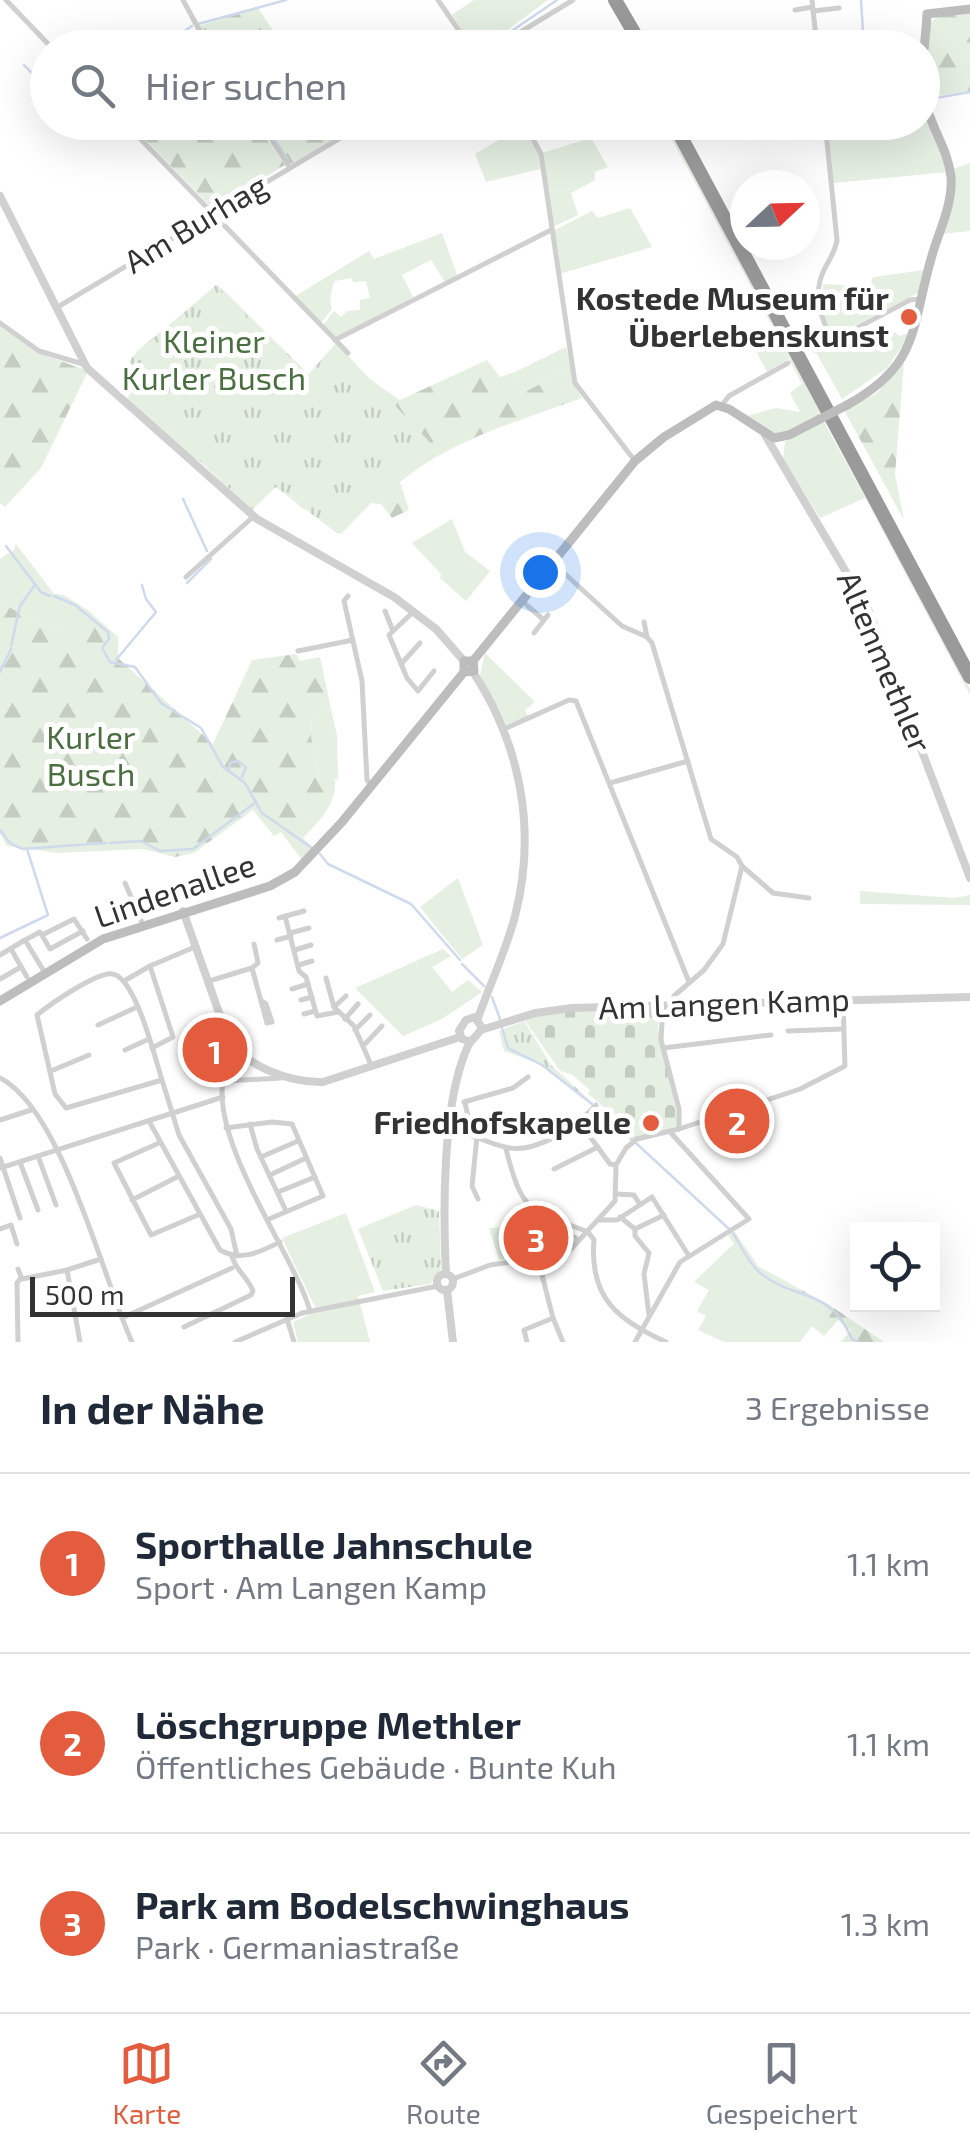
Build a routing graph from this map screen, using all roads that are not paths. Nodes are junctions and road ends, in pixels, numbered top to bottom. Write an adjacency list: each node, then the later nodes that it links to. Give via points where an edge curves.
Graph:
1 (6, 0): 13 (street)
2 (183, 0): 14 (street)
3 (438, 0): 15 (street)
4 (572, 0): 16 (street)
5 (604, 0): 17 (highway)
6 (615, 0): 18 (highway)
7 (928, 0): 12 (street)
8 (812, 6): 9 (street); 11 (street)
9 (840, 8)
10 (970, 9): 12 (main road)
11 (795, 10)
12 (927, 14): 19 (main road)
13 (35, 30)
14 (199, 30)
15 (459, 30)
16 (523, 30)
17 (622, 30)
18 (632, 30)
19 (926, 30)
20 (940, 136): 34 (main road, via 951,185)
21 (141, 140): 31 (street)
22 (272, 140): 28 (street, Am Burhag)
23 (337, 140): 28 (street)
24 (534, 140): 32 (street)
25 (683, 140): 68 (highway)
26 (693, 140): 30 (highway)
27 (826, 140): 38 (street, via 837,240 822,275 819,314)
28 (290, 168): 31 (street, Am Burhag)
29 (0, 196): 35 (street)
30 (730, 210)
31 (212, 215): 35 (street, Am Burhag); 37 (street)
32 (551, 230): 37 (street); 47 (street, via 575,383)
33 (757, 260): 64 (highway)
34 (922, 300): 38 (street, via 910,300); 45 (main road, bridge, via 899,361 870,390)
35 (56, 308): 42 (street)
36 (0, 323): 42 (street, via 39,352)
37 (334, 340): 40 (street)
38 (833, 341): 39 (street)
39 (815, 350)
40 (348, 353)
41 (788, 363): 43 (street)
42 (84, 364): 48 (street)
43 (722, 405): 44 (main road); 47 (main road, Lindenallee)
44 (765, 435): 45 (main road); 46 (street, Altenmethler)
45 (785, 437): 46 (street)
46 (779, 455): 76 (street, Altenmethler, via 868,610)
47 (635, 461): 49 (main road, Lindenallee)
48 (254, 516): 50 (street); 53 (street)
49 (553, 563): 52 (main road, Lindenallee); 58 (street, via 622,626)
50 (186, 577)
51 (348, 596): 59 (street)
52 (522, 601): 57 (street, via 546,618); 61 (main road, Lindenallee)
53 (414, 610): 56 (street); 62 (street)
54 (385, 611): 56 (street)
55 (644, 622): 58 (street)
56 (393, 631): 65 (street)
57 (534, 634)
58 (648, 637): 72 (street)
59 (353, 640): 63 (street); 74 (street)
60 (420, 643): 65 (street)
61 (486, 644): 62 (street, via 470,653); 66 (main road, Lindenallee)
62 (455, 649): 66 (street)
63 (298, 651)
64 (970, 658)
65 (402, 663): 67 (street, via 418,691)
66 (469, 666): 69 (street); 70 (main road, Lindenallee)
67 (434, 671)
68 (970, 677)
69 (482, 686): 70 (street, via 468,681); 71 (street)
70 (450, 689): 74 (main road, Lindenallee)
71 (504, 729): 73 (street, via 574,700); 125 (street, via 521,787 524,864 514,920)
72 (688, 762): 73 (street); 75 (street, via 710,836)
73 (610, 783): 108 (street)
74 (372, 786): 80 (main road, Lindenallee, via 291,876)
75 (742, 866): 78 (street, via 772,893); 108 (street, via 722,944)
76 (970, 878)
77 (124, 883): 81 (street)
78 (809, 898)
79 (304, 911): 84 (street, via 282,917)
80 (183, 912): 81 (main road, Lindenallee); 91 (street)
81 (143, 925): 98 (main road, Lindenallee)
82 (309, 928): 84 (street)
83 (82, 932): 85 (street, via 74,919); 86 (street); 93 (street)
84 (290, 934): 88 (street); 94 (street)
85 (42, 935): 87 (street); 93 (street)
86 (87, 939)
87 (25, 940): 92 (street); 102 (street)
88 (278, 940)
89 (254, 944): 101 (street, via 258,961)
90 (311, 945): 94 (street)
91 (197, 946): 99 (street); 106 (street)
92 (11, 949): 95 (street); 100 (street)
93 (50, 949): 98 (street)
94 (295, 950): 97 (street)
95 (0, 954)
96 (312, 961): 97 (street)
97 (299, 964): 109 (street)
98 (58, 965): 102 (main road, Lindenallee)
99 (150, 966): 107 (street); 137 (street, via 173,1037)
100 (21, 967): 103 (street); 105 (street)
101 (252, 968): 106 (street); 117 (street)
102 (44, 973): 116 (main road, Lindenallee)
103 (28, 977)
104 (326, 978): 121 (street)
105 (0, 979)
106 (209, 981): 140 (street)
107 (124, 982): 120 (street); 143 (street, via 102,974 37,1015)
108 (690, 982): 119 (street)
109 (308, 984): 110 (street); 112 (street)
110 (292, 989)
111 (346, 996): 121 (street)
112 (312, 997): 114 (street); 122 (street)
113 (970, 997): 115 (street, Am Langen Kamp)
114 (302, 1000)
115 (843, 1000): 119 (street, Am Langen Kamp); 129 (street)
116 (0, 1001)
117 (262, 1001)
118 (358, 1004): 126 (street)
119 (667, 1004): 131 (street, Am Langen Kamp, via 555,1010); 138 (street)
120 (137, 1007): 127 (street); 134 (street)
121 (336, 1009): 122 (street, via 319,1018); 126 (street)
122 (316, 1011): 123 (street)
123 (304, 1014)
124 (370, 1015): 130 (street)
125 (478, 1018): 131 (street); 135 (street, via 460,1028)
126 (345, 1019): 130 (street)
127 (98, 1025)
128 (382, 1026): 136 (street)
129 (843, 1029): 132 (street); 157 (street, via 845,1066 800,1090)
130 (356, 1030): 136 (street)
131 (481, 1030): 135 (street)
132 (788, 1031)
133 (772, 1036): 138 (street)
134 (149, 1039): 137 (street); 139 (street)
135 (465, 1039): 142 (street); 159 (street)
136 (363, 1046): 142 (street)
137 (152, 1048): 147 (street)
138 (663, 1048): 157 (street)
139 (125, 1050)
140 (237, 1052): 142 (street, via 312,1082); 148 (street)
141 (89, 1054): 143 (street)
142 (372, 1066)
143 (49, 1072): 147 (street, via 66,1108)
144 (528, 1077): 161 (street, via 514,1088 464,1101)
145 (0, 1078): 151 (street)
146 (281, 1078): 148 (street)
147 (162, 1080): 152 (street)
148 (225, 1081): 149 (street)
149 (223, 1098): 152 (street); 156 (street)
150 (596, 1105): 158 (street)
151 (32, 1110): 153 (street); 166 (street)
152 (173, 1113): 154 (street); 197 (street, via 230,1229)
153 (0, 1120)
154 (148, 1122): 163 (street); 166 (street)
155 (250, 1124): 156 (street); 162 (street, via 291,1122); 168 (street)
156 (226, 1128): 190 (street)
157 (679, 1129): 160 (street)
158 (576, 1130): 164 (street); 165 (street, via 542,1144)
159 (450, 1131): 161 (street); 204 (street, via 444,1195)
160 (672, 1134): 172 (street, via 632,1142); 198 (street, via 750,1219)
161 (475, 1135): 165 (street); 180 (street, via 472,1186)
162 (298, 1142): 168 (street); 170 (street)
163 (160, 1143): 176 (street); 181 (street, via 114,1163)
164 (598, 1147): 172 (street); 174 (street)
165 (506, 1148): 194 (street, via 530,1208)
166 (56, 1150): 167 (street); 199 (street)
167 (38, 1156): 171 (street); 183 (street)
168 (261, 1157): 175 (street)
169 (0, 1158): 173 (street)
170 (306, 1158): 175 (street); 177 (street)
171 (20, 1162): 173 (street); 184 (street)
172 (616, 1165): 179 (street)
173 (1, 1168): 189 (street)
174 (554, 1168)
175 (270, 1174): 178 (street)
176 (178, 1177): 181 (street); 187 (street)
177 (315, 1177): 178 (street); 185 (street, via 323,1196)
178 (278, 1192): 185 (street)
179 (617, 1194): 182 (street, via 634,1195); 191 (street)
180 (478, 1198)
181 (132, 1200): 187 (street, via 152,1236)
182 (639, 1203): 186 (street, via 652,1197); 188 (street)
183 (56, 1204)
184 (38, 1210)
185 (286, 1211): 190 (street)
186 (664, 1214): 192 (street); 198 (street)
187 (198, 1215): 197 (street, via 216,1246)
188 (620, 1217): 191 (street); 192 (street)
189 (20, 1218)
190 (269, 1219): 195 (street)
191 (598, 1220): 194 (street)
192 (635, 1229): 208 (street, via 650,1253 644,1274)
193 (0, 1230): 196 (street, via 10,1225)
194 (588, 1232): 200 (street, via 562,1254); 213 (street, via 599,1285 619,1316)
195 (280, 1242): 197 (street); 207 (street)
196 (17, 1244)
197 (234, 1256): 212 (street, via 252,1295)
198 (690, 1256): 208 (street)
199 (101, 1259): 203 (street); 209 (street)
200 (538, 1259): 204 (street); 211 (street)
201 (232, 1268): 209 (street)
202 (18, 1269): 205 (street)
203 (68, 1270): 205 (street); 215 (street)
204 (450, 1277): 206 (street, via 453,1285); 206 (street, via 438,1278)
205 (20, 1280): 214 (street)
206 (442, 1288): 207 (street); 219 (street)
207 (310, 1311): 210 (street)
208 (648, 1315): 213 (street)
209 (122, 1318): 216 (street)
210 (286, 1318): 217 (street); 218 (street)
211 (553, 1318): 220 (street, via 525,1330); 221 (street)
212 (184, 1327)
213 (640, 1330): 222 (street); 223 (street)
214 (18, 1342)
215 (80, 1342)
216 (132, 1342)
217 (234, 1342)
218 (294, 1342)
219 (453, 1342)
220 (527, 1342)
221 (563, 1342)
222 (635, 1342)
223 (666, 1342)

